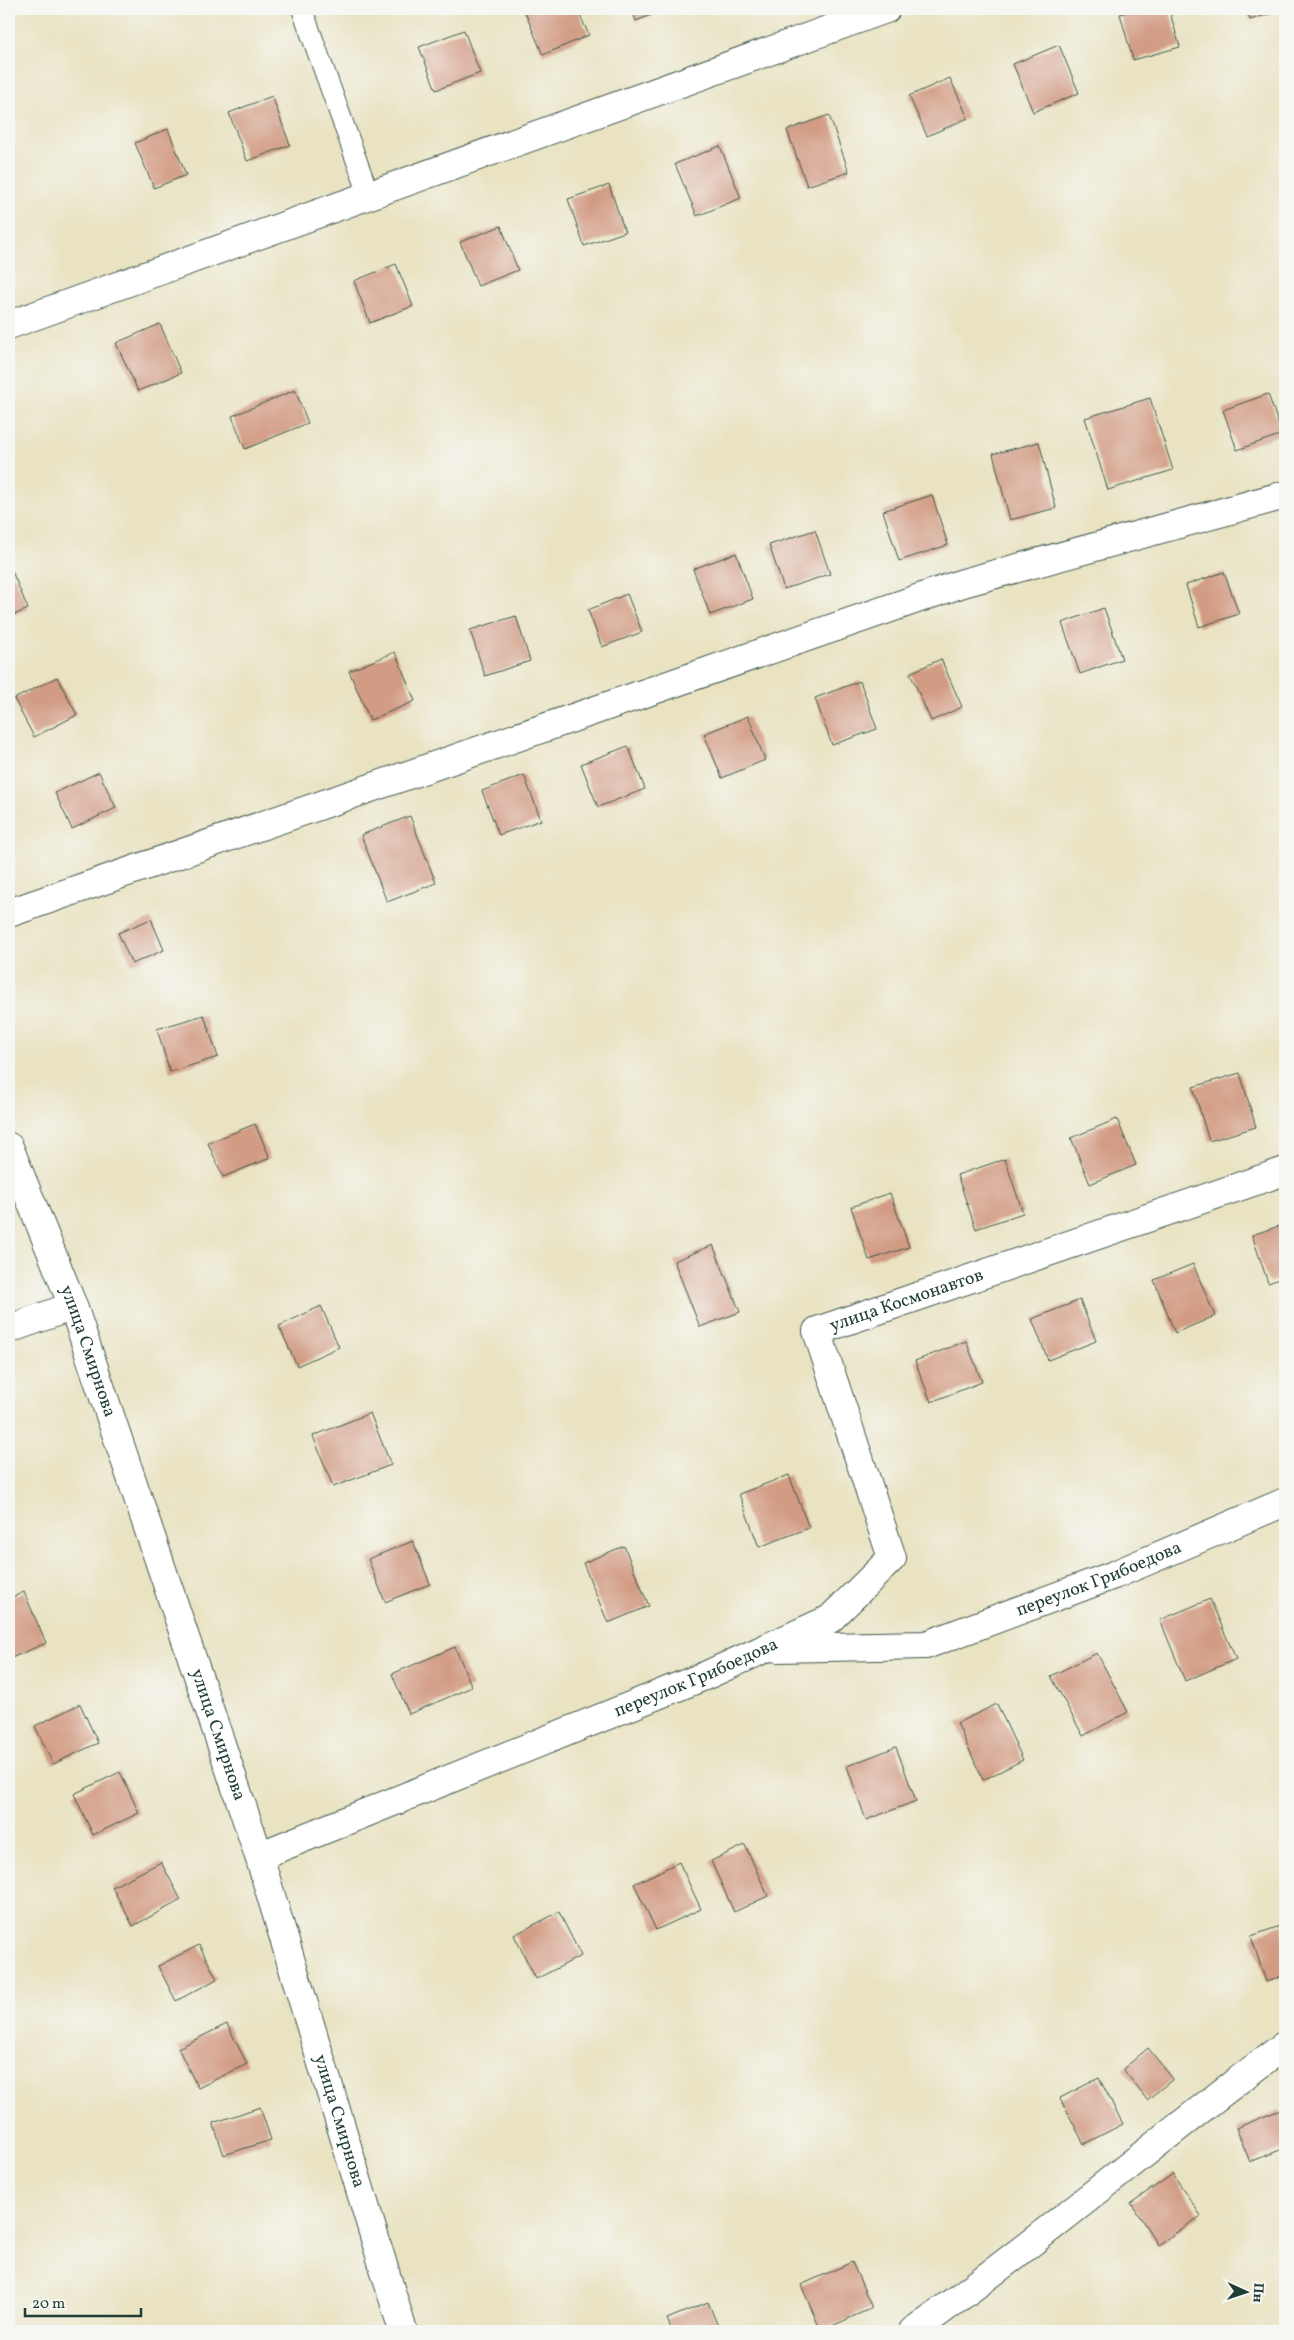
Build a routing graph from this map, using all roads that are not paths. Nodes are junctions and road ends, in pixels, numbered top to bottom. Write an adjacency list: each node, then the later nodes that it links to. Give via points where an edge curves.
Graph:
1 (302, 9): 3 (lane)
2 (886, 9): 3 (street)
3 (369, 195): 4 (street)
4 (9, 325)
5 (1285, 495): 6 (street, via 963,583)
6 (9, 913)
7 (9, 1147): 9 (street, улица Смирнова)
8 (1285, 1171): 12 (street, улица Космонавтов, via 817,1331 892,1558 830,1619)
9 (73, 1306): 10 (street); 13 (street, улица Смирнова)
10 (9, 1329)
11 (1285, 1502): 12 (street, переулок Грибоедова, via 1114,1574 926,1645)
12 (766, 1648): 13 (street, переулок Грибоедова, via 707,1675)
13 (259, 1856): 15 (street, улица Смирнова)
14 (1285, 2045): 16 (street)
15 (403, 2331)
16 (913, 2331)

